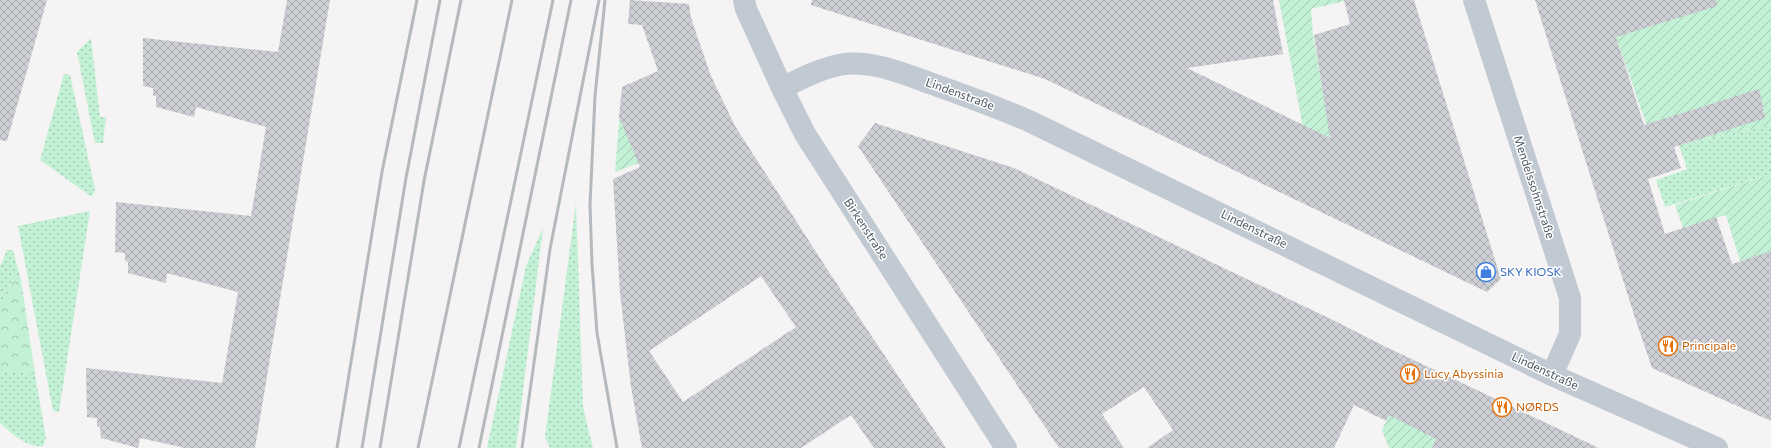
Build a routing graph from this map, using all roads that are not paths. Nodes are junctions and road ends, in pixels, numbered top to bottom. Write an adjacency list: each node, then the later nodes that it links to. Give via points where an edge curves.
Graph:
1 (744, 0): 3 (street, Birkenstraße)
2 (1474, 0): 4 (street, Mendelssohnstraße, via 1570,298 1570,334)
3 (782, 88): 4 (street, Lindenstraße, via 820,70 845,64 872,65 998,108 1037,124); 5 (street, Birkenstraße, via 805,134)
4 (1552, 375): 6 (street, Lindenstraße)
5 (1006, 448)
6 (1717, 448)

